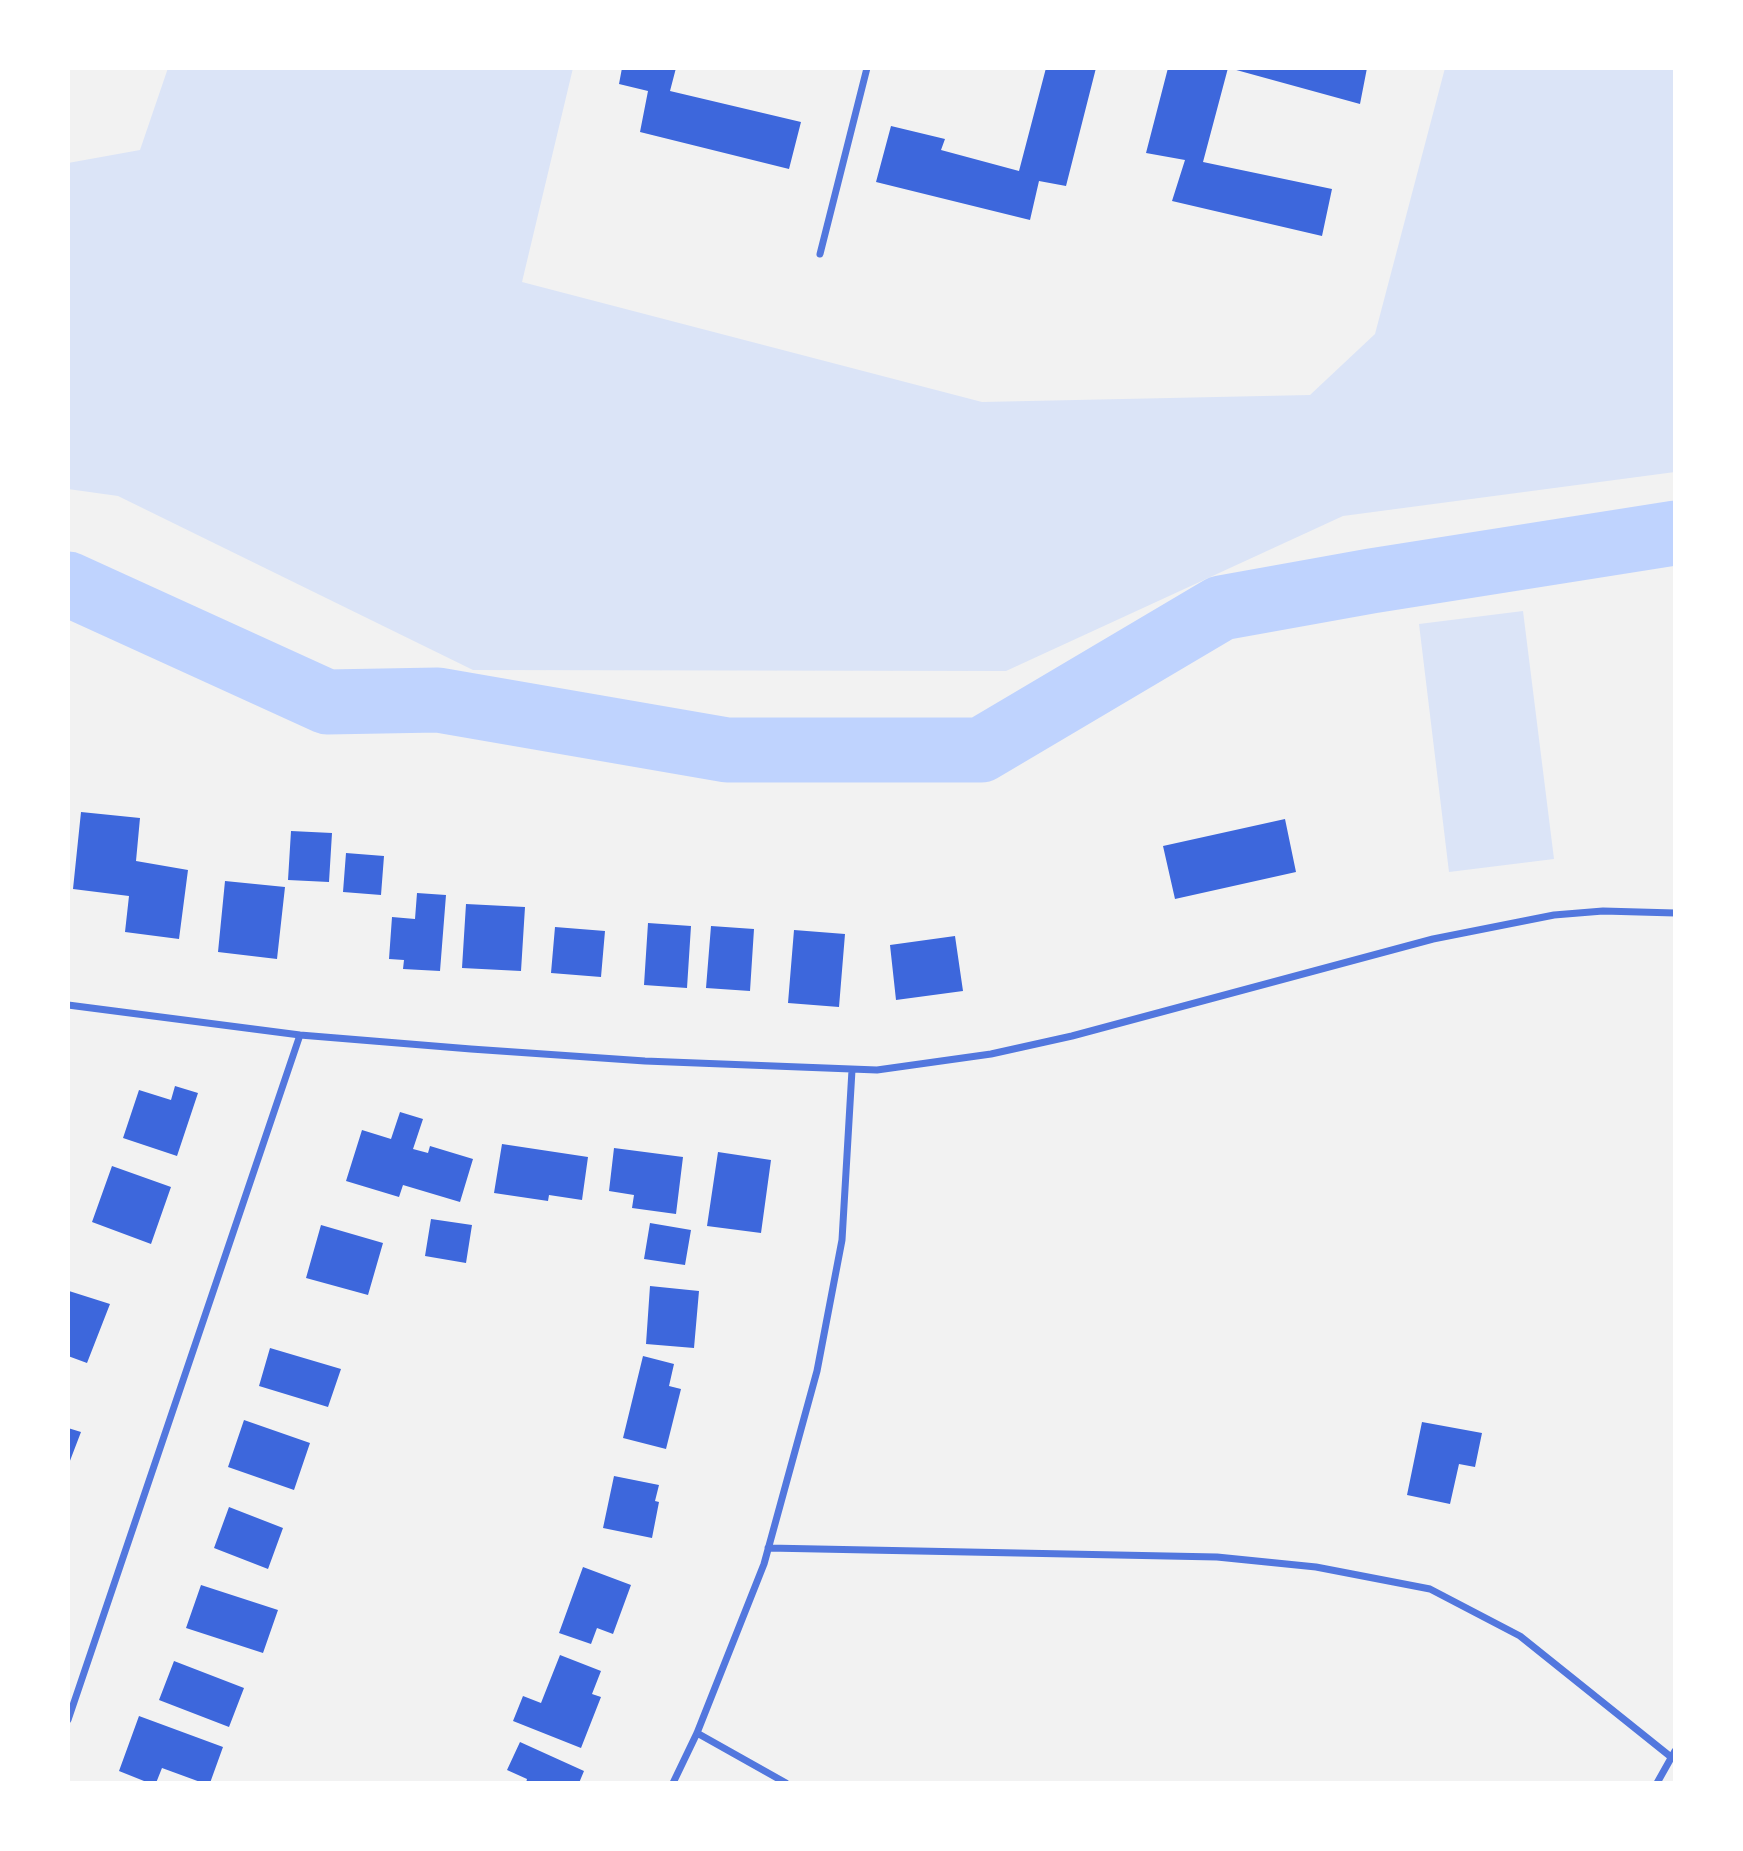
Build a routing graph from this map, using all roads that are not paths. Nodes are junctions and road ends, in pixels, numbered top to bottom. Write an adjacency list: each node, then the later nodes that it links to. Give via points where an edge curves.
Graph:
1 (867, 68): 2 (street)
2 (820, 254)
3 (1675, 913): 6 (street, via 1554,915 1433,939 991,1054)
4 (68, 1005): 5 (street)
5 (300, 1035): 6 (street, via 645,1061); 8 (street)
6 (852, 1070): 7 (street, via 842,1240 817,1371)
7 (768, 1548): 9 (street); 10 (street, via 1217,1557 1316,1567 1430,1589 1520,1636)
8 (68, 1720)
9 (697, 1733): 11 (street); 12 (street)
10 (1673, 1754): 13 (street)
11 (673, 1783)
12 (786, 1783)
13 (1657, 1783)

